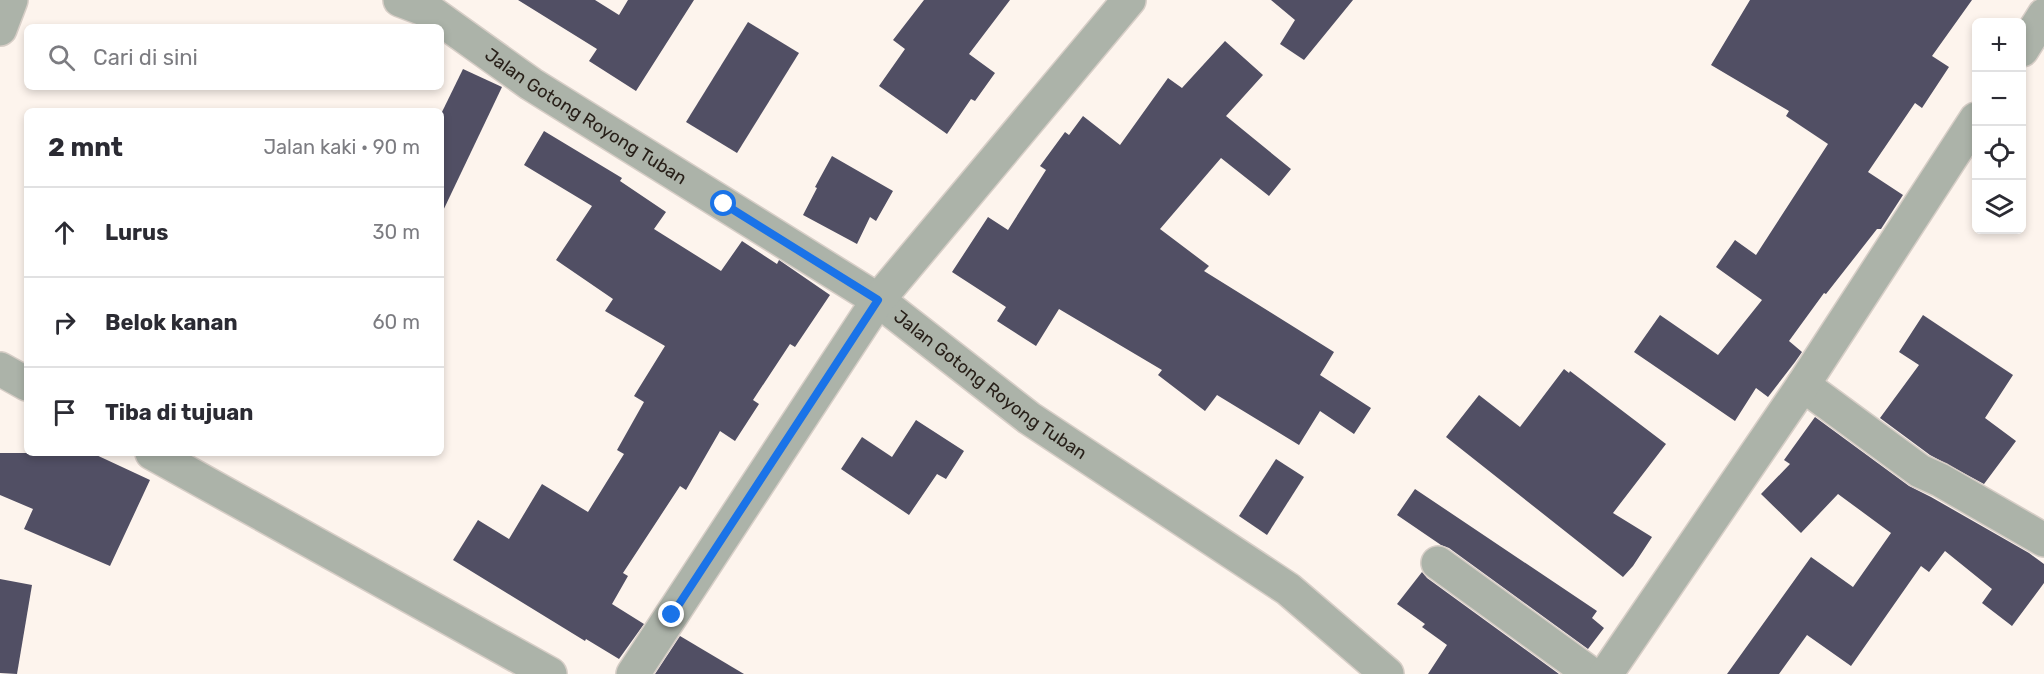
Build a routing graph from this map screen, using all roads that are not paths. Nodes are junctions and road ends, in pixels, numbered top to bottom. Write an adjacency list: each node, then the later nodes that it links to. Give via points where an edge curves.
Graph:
1 (11, 0): 5 (street)
2 (1129, 0): 8 (street)
3 (421, 4): 8 (street, Jalan Gotong Royong Tuban, via 531,84)
4 (2044, 15): 6 (street)
5 (0, 29)
6 (2026, 44)
7 (1972, 126): 11 (street)
8 (878, 300): 16 (street); 17 (street, Jalan Gotong Royong Tuban, via 1029,418 1288,590)
9 (0, 369): 10 (street)
10 (24, 382)
11 (1803, 385): 13 (street, via 1920,471); 19 (street)
12 (157, 456): 15 (street)
13 (2044, 540)
14 (1438, 563): 18 (street)
15 (550, 674)
16 (633, 674)
17 (1388, 674)
18 (1591, 674)
19 (1606, 674)

